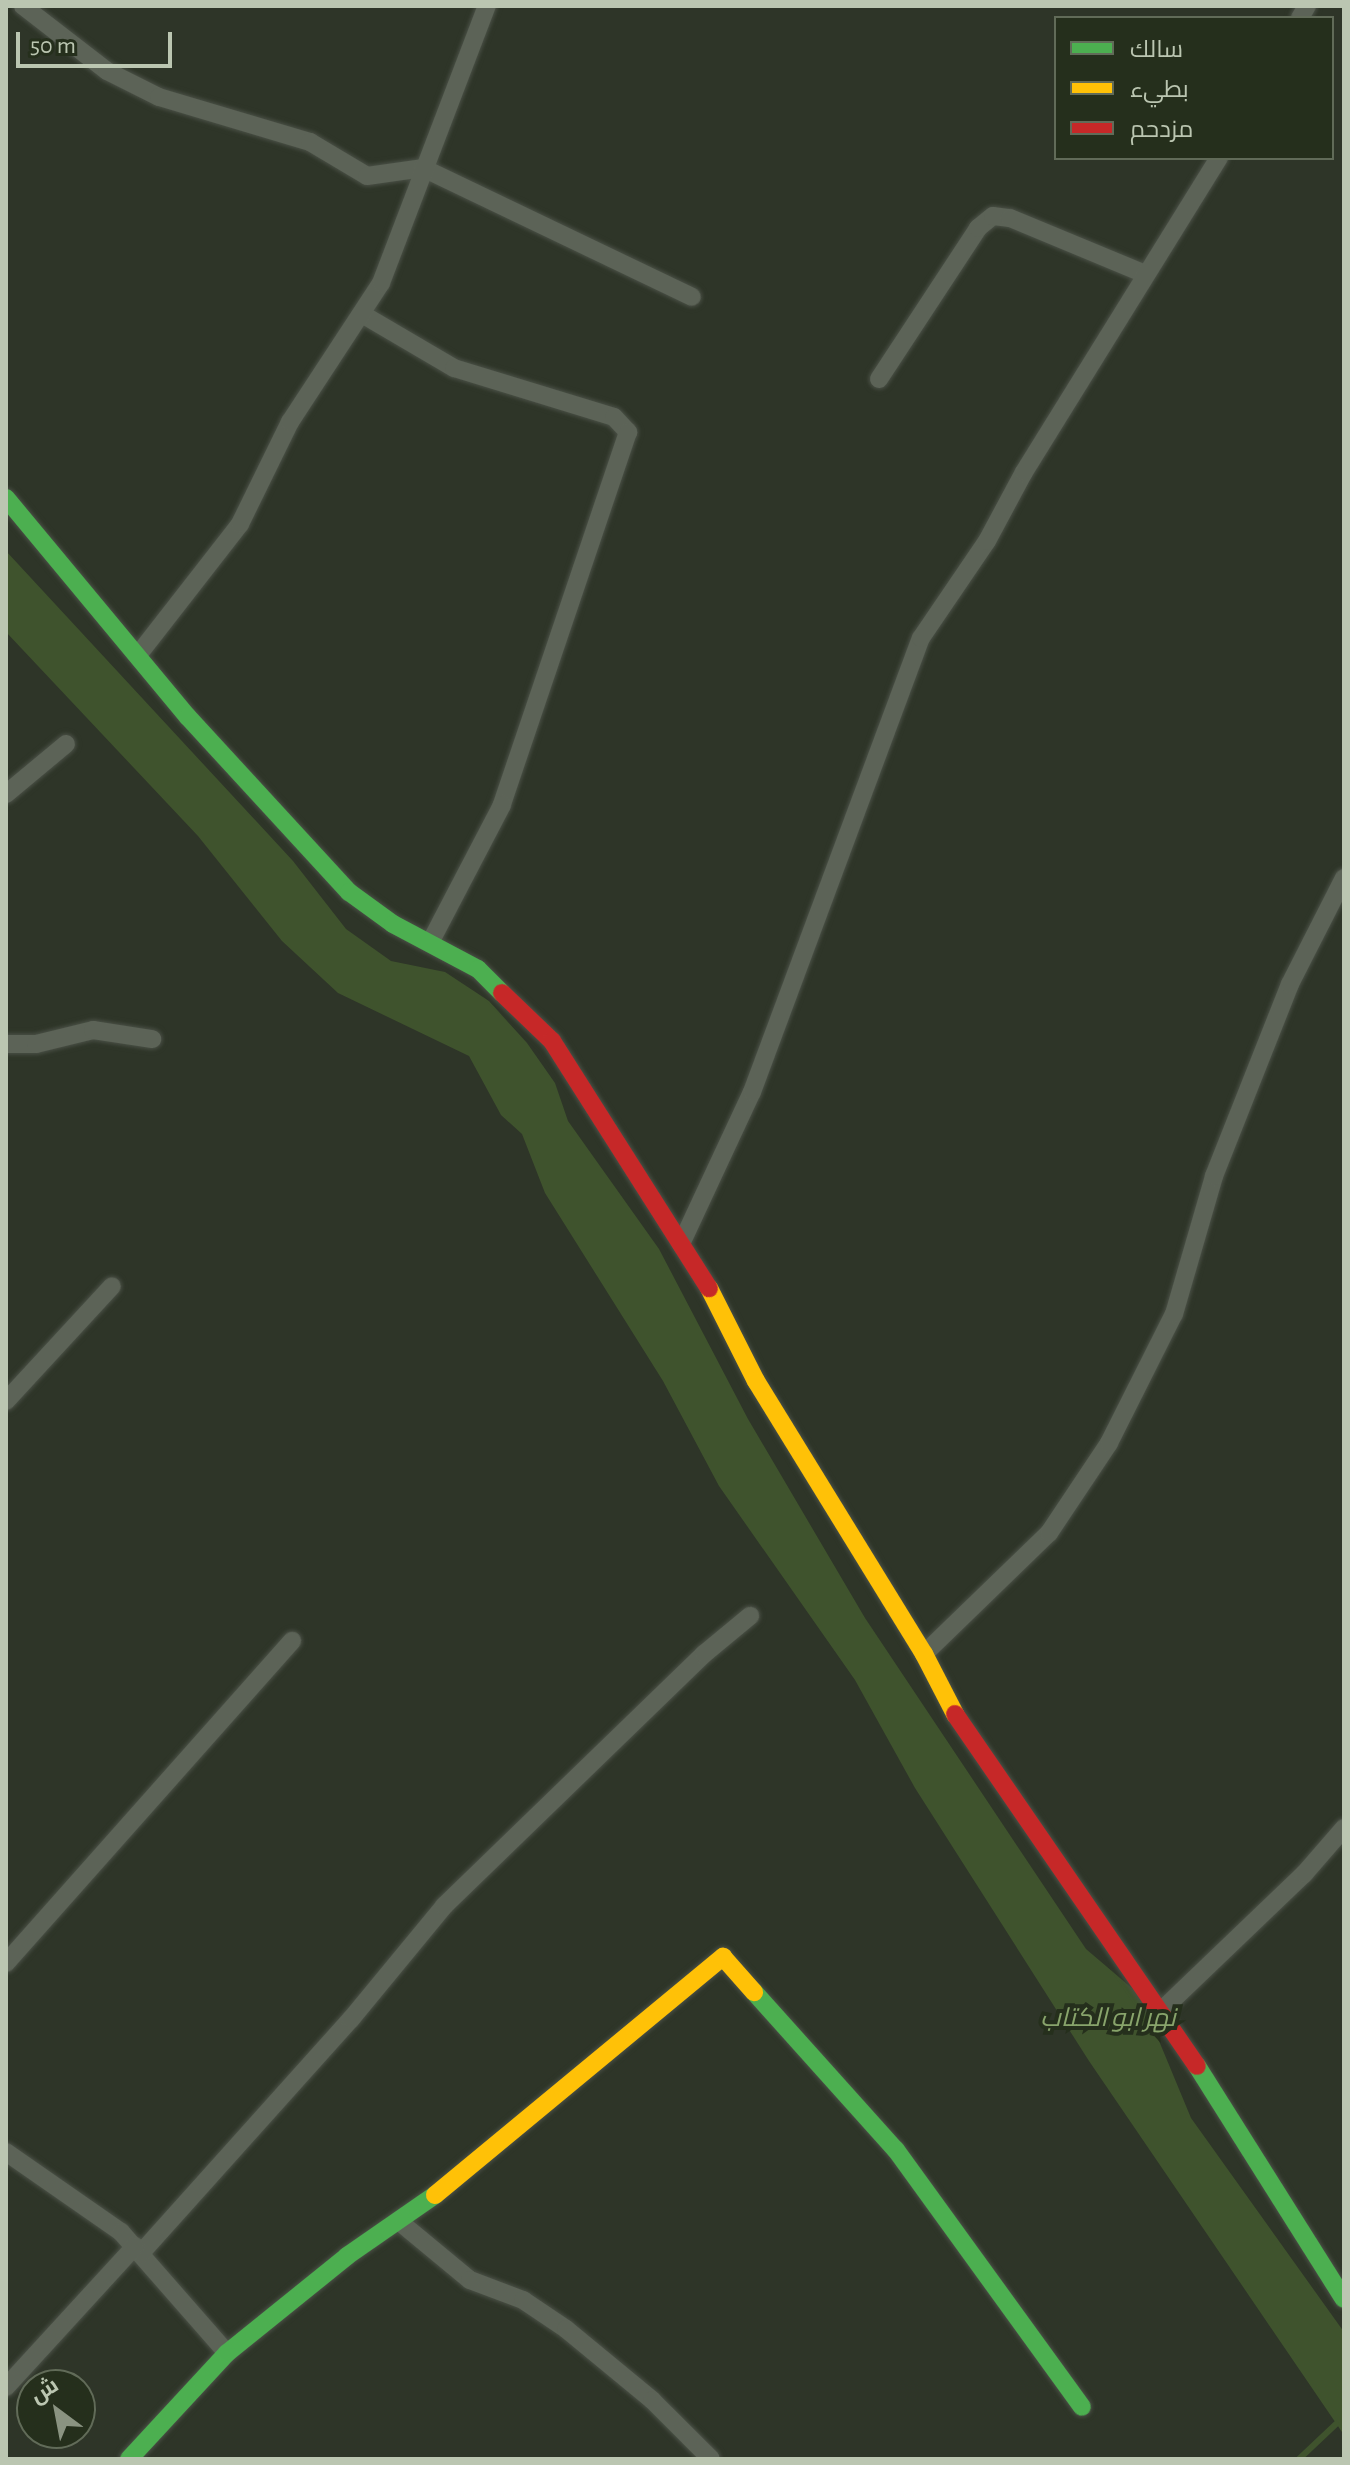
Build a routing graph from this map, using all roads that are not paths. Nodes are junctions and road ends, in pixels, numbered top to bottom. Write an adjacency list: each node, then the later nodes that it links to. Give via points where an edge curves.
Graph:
1 (23, 6): 4 (street, via 107,71 159,97 310,142 367,176)
2 (487, 6): 4 (street)
3 (1218, 160): 5 (street)
4 (423, 168): 6 (street); 7 (street, via 381,283)
5 (1145, 274): 8 (street, via 1010,218 993,216 978,228); 17 (street, via 987,541 921,638 752,1092)
6 (692, 297)
7 (362, 314): 10 (street, via 290,422 240,524); 14 (street, via 454,368 614,417 628,432 502,805)
8 (879, 379)
9 (6, 498): 10 (street)
10 (138, 655): 14 (street, via 349,892 393,924)
11 (66, 744): 12 (street)
12 (6, 794)
13 (1344, 878): 22 (street, via 1290,984 1214,1176 1174,1314 1109,1443 1049,1533)
14 (431, 941): 17 (street, via 506,991 552,1041)
15 (152, 1039): 16 (street, via 93,1030 36,1044)
16 (6, 1044)
17 (681, 1244): 22 (street, via 756,1381)
18 (112, 1286): 19 (street)
19 (6, 1401)
20 (750, 1616): 28 (street, via 704,1654 444,1906 351,2019)
21 (292, 1641): 24 (street)
22 (924, 1654): 25 (street, via 940,1693 1015,1797 1091,1918)
23 (1344, 1828): 25 (street, via 1304,1874)
24 (6, 1963)
25 (1162, 2010): 29 (street)
26 (6, 2152): 28 (street, via 81,2200)
27 (401, 2223): 30 (street, via 347,2256); 32 (street, via 723,1957 896,2150); 34 (street, via 470,2280 523,2300 556,2321 652,2400)
28 (138, 2250): 30 (street); 31 (street)
29 (1344, 2299)
30 (227, 2353): 33 (street)
31 (6, 2387)
32 (1082, 2407)
33 (129, 2459)
34 (711, 2459)

